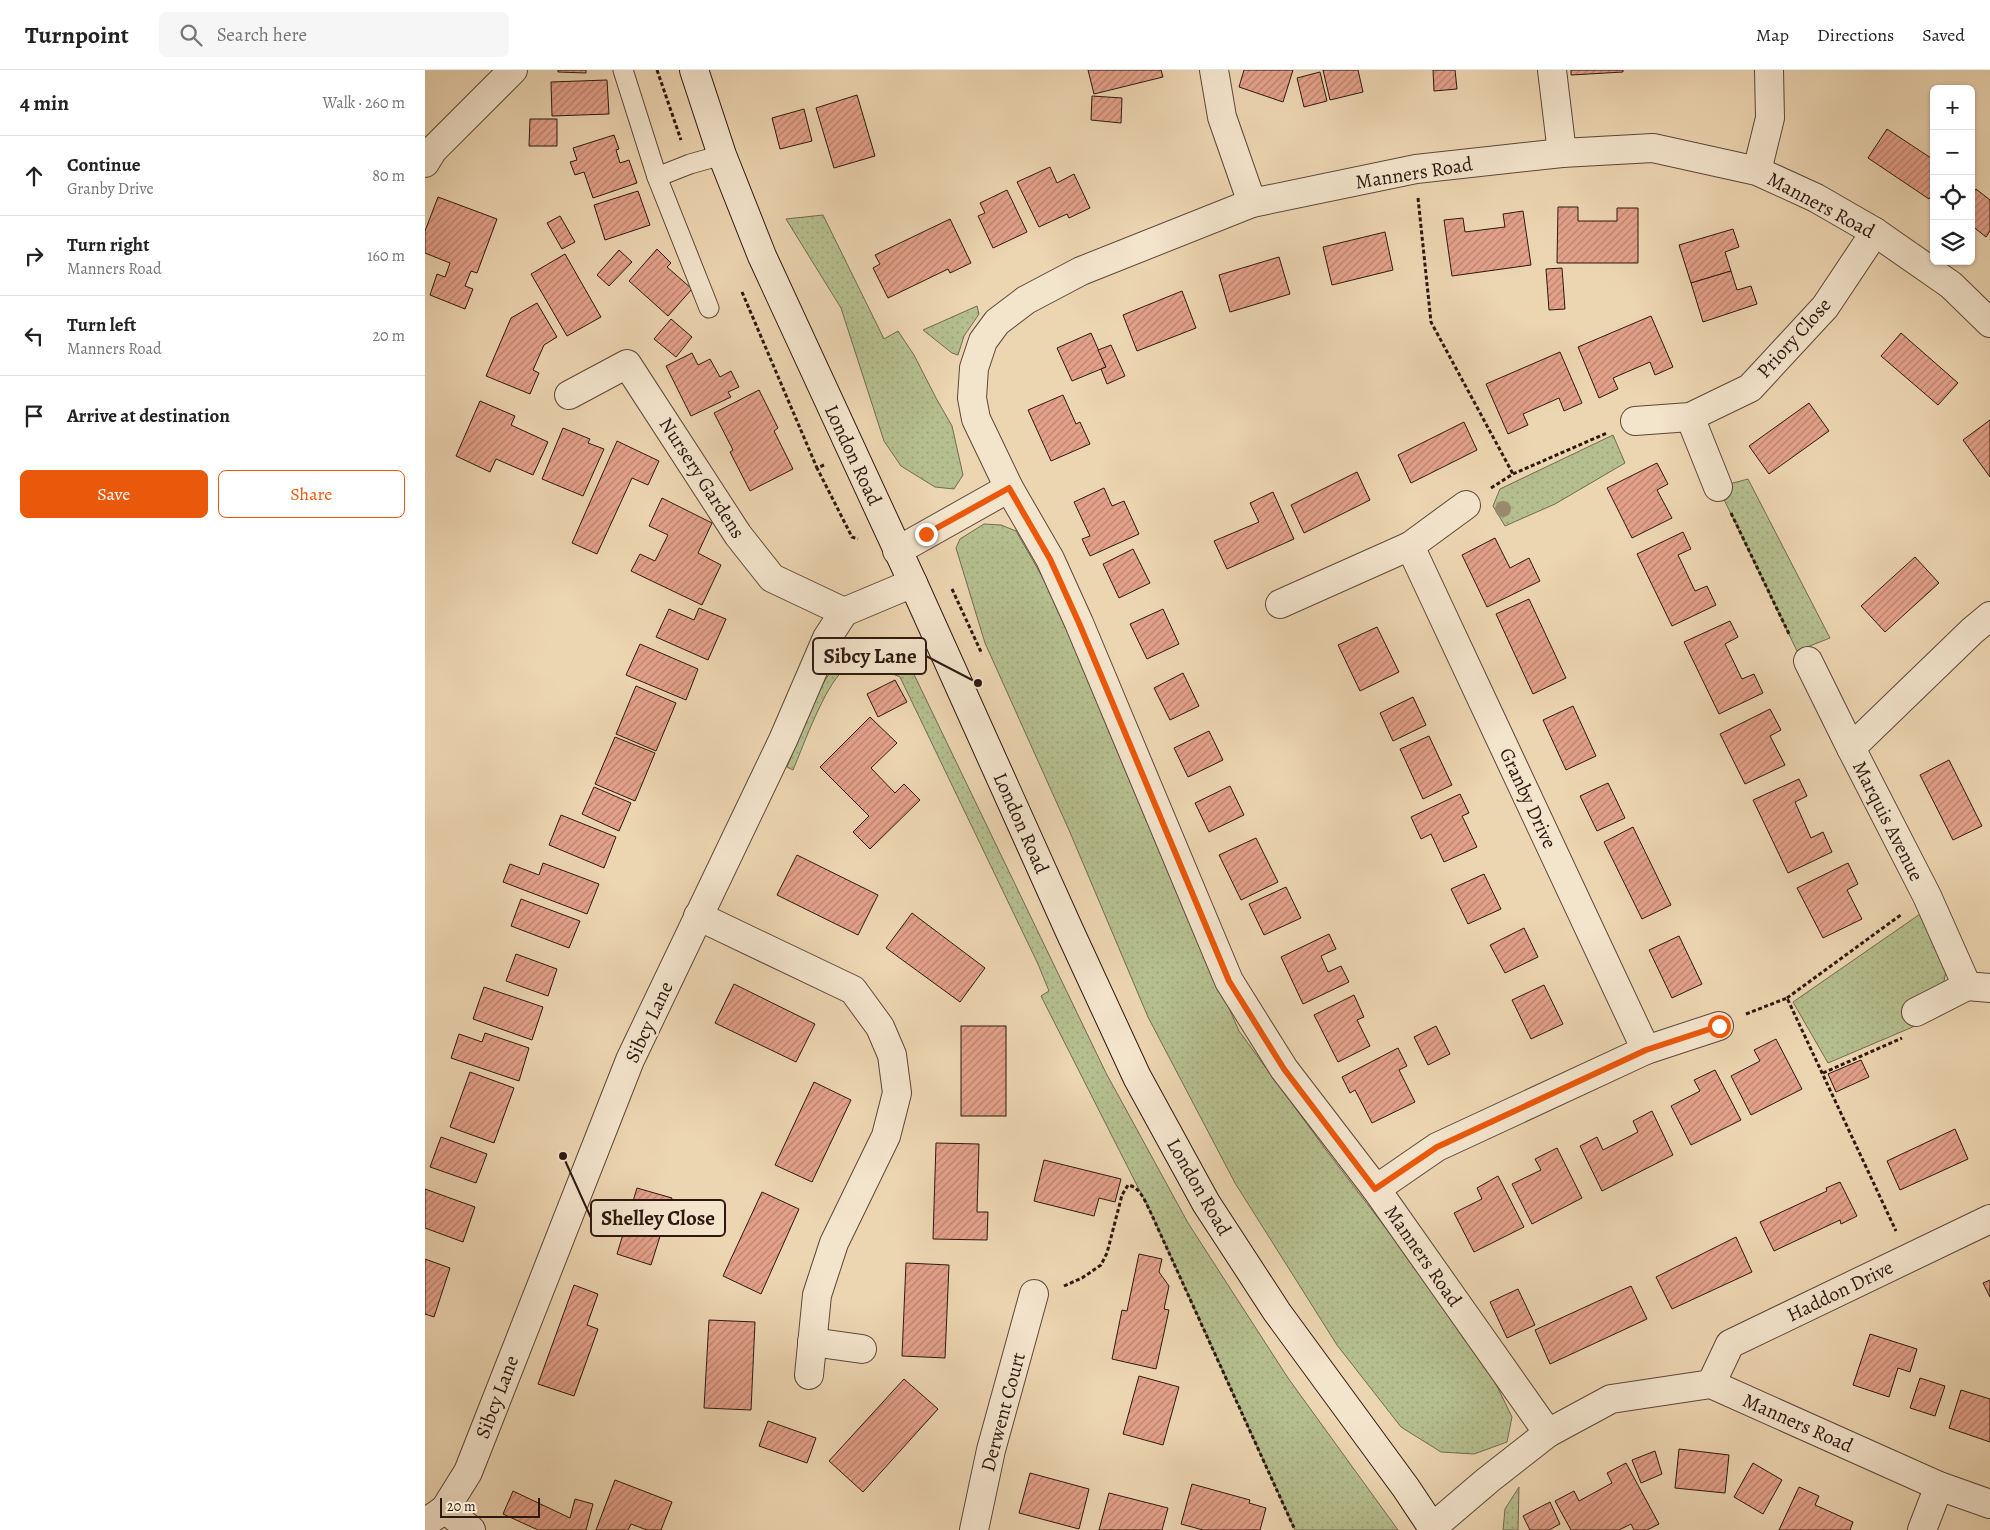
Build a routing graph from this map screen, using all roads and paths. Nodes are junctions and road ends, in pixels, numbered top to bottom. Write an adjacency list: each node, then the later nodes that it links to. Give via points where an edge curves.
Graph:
1 (513, 70): 9 (street, via 433,150)
2 (623, 70): 12 (lane)
3 (694, 70): 8 (street, London Road)
4 (1214, 70): 13 (street, via 1222,117)
5 (1552, 70): 7 (street)
6 (1769, 70): 11 (street, via 1770,118)
7 (1562, 153): 10 (street, Manners Road); 11 (street, Manners Road, via 1653,148)
8 (723, 155): 12 (lane); 25 (street, London Road, via 762,256)
9 (425, 163)
10 (1416, 169): 13 (street, Manners Road); 20 (path, via 1431,322)
11 (1757, 171): 14 (street, Manners Road, via 1816,198)
12 (657, 177): 15 (lane)
13 (1252, 203): 22 (street, Manners Road, via 1081,271 1026,300 997,322 983,341 974,368 972,398 975,419)
14 (1875, 232): 16 (street, Manners Road, via 1951,285); 18 (street, Priory Close, via 1825,307 1750,388)
15 (709, 308)
16 (1990, 322)
17 (569, 395): 28 (street, Nursery Gardens, via 627,364 737,535 772,578)
18 (1690, 416): 19 (street, Priory Close); 21 (street)
19 (1635, 421): 20 (path)
20 (1513, 474): 23 (path)
21 (1718, 487): 30 (path, via 1797,651)
22 (1009, 488): 25 (street); 39 (street, Manners Road, via 1050,559 1079,623 1229,981 1284,1069)
23 (1466, 505): 24 (street)
24 (1410, 546): 27 (street); 38 (street, Granby Drive)
25 (897, 550): 26 (street, London Road)
26 (913, 583): 28 (street); 51 (street, London Road, via 1133,1068 1206,1203 1277,1312)
27 (1280, 604)
28 (844, 612): 33 (street, Sibcy Lane, via 827,638 783,740)
29 (1990, 616): 31 (street, Marquis Avenue)
30 (1808, 660): 31 (street)
31 (1851, 748): 32 (street, Marquis Avenue)
32 (1927, 896): 34 (street, Marquis Avenue); 35 (path)
33 (698, 916): 43 (street, via 853,990 880,1027 892,1055 897,1093 886,1136 834,1243 817,1295); 50 (street, Sibcy Lane, via 630,1060 468,1472)
34 (1978, 987): 36 (street, Marquis Avenue)
35 (1787, 998): 37 (path); 41 (path)
36 (1916, 1012)
37 (1719, 1026): 38 (street)
38 (1646, 1050): 39 (street, via 1437,1147)
39 (1375, 1189): 47 (street, Manners Road)
40 (1990, 1219): 41 (street, Haddon Drive)
41 (1909, 1258): 46 (street, Haddon Drive, via 1730,1344)
42 (1034, 1294): 53 (street, Derwent Court, via 991,1450); 54 (path, via 1057,1289 1101,1265 1122,1195 1128,1185 1134,1186 1150,1211)
43 (812, 1342): 44 (street); 45 (street)
44 (861, 1349)
45 (809, 1375)
46 (1711, 1384): 47 (street, via 1611,1398); 48 (street, Manners Road)
47 (1547, 1433): 51 (street)
48 (1939, 1486): 49 (street, Manners Road); 55 (street)
49 (1990, 1504)
50 (435, 1516): 52 (street)
51 (1434, 1529)
52 (471, 1530)
53 (974, 1530)
54 (1295, 1530)
55 (1922, 1530)

